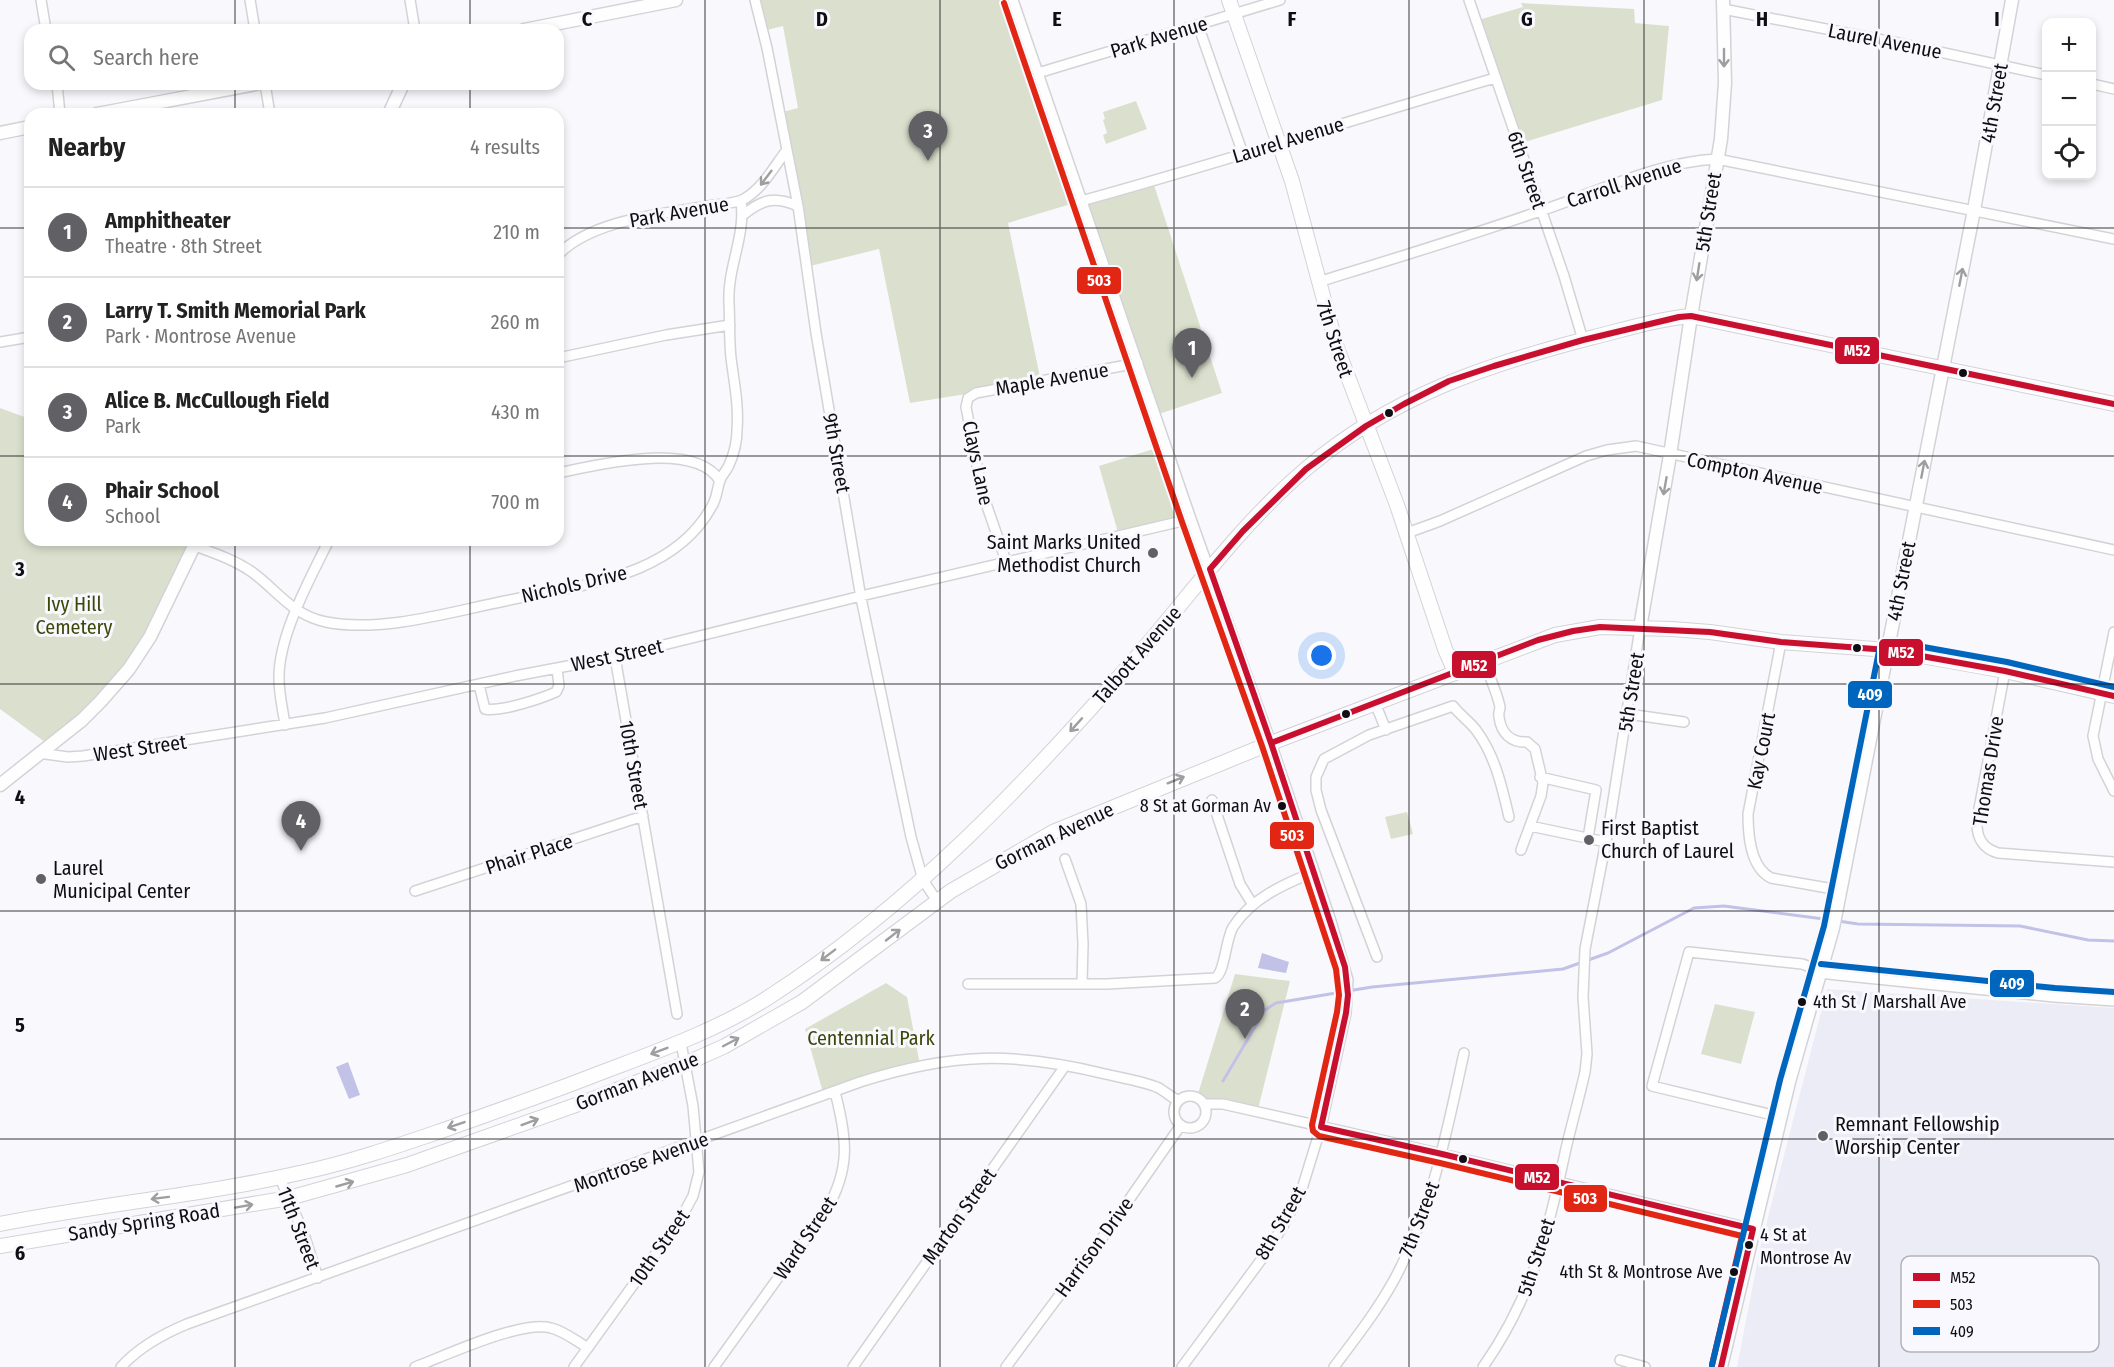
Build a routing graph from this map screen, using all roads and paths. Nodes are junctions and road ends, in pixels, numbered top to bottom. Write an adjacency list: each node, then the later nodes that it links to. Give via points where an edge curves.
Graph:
1 (41, 0): 13 (street)
2 (250, 0): 14 (street)
3 (410, 0): 15 (street)
4 (676, 0): 16 (street)
5 (755, 0): 35 (street, 9th Street)
6 (1014, 0): 19 (street, 8th Street)
7 (1229, 0): 12 (main road, 7th Street)
8 (1280, 0): 12 (street, Park Avenue)
9 (1468, 0): 21 (street, 6th Street)
10 (2012, 0): 18 (street, 4th Street)
11 (1723, 4): 18 (street, Laurel Avenue); 37 (street, 5th Street, one-way to 37, via 1724,110)
12 (1234, 14): 17 (street, Park Avenue); 34 (main road, 7th Street)
13 (45, 24)
14 (254, 24)
15 (414, 24)
16 (554, 24)
17 (1198, 25): 19 (street, Park Avenue); 36 (street)
18 (2001, 64): 20 (street, Laurel Avenue); 41 (street, 4th Street)
19 (1038, 73): 39 (street, 8th Street)
20 (2042, 74)
21 (1495, 78): 34 (street, Laurel Avenue); 42 (street, 6th Street)
22 (2096, 85): 23 (street)
23 (2114, 89)
24 (58, 90): 28 (street)
25 (224, 90): 29 (street)
26 (266, 90): 30 (street)
27 (400, 90): 31 (street)
28 (59, 108)
29 (129, 108)
30 (269, 108)
31 (392, 108)
32 (24, 128): 33 (street)
33 (0, 133)
34 (1278, 142): 36 (street, Laurel Avenue); 46 (main road, 7th Street)
35 (786, 151): 38 (street, Park Avenue, one-way to 38, via 759,187); 40 (street, 9th Street)
36 (1243, 153): 39 (street, Laurel Avenue)
37 (1717, 159): 41 (street, Carroll Avenue); 42 (street, Carroll Avenue, via 1673,165); 47 (street, 5th Street, one-way to 47)
38 (741, 201): 43 (street, Nichols Drive); 45 (street, Park Avenue, via 606,226)
39 (1081, 201): 53 (street, 8th Street)
40 (798, 206): 43 (street, via 769,200); 70 (street, 9th Street)
41 (1974, 210): 44 (street, Carroll Avenue); 54 (street, 4th Street, one-way to 41)
42 (1541, 211): 46 (street, Carroll Avenue); 50 (street, 6th Street)
43 (743, 215): 48 (street, Nichols Drive, via 729,284)
44 (2114, 239)
45 (564, 250)
46 (1318, 282): 57 (main road, 7th Street)
47 (1691, 316): 50 (main road, Talbott Avenue); 54 (main road, Talbott Avenue); 58 (street, 5th Street)
48 (730, 325): 52 (street); 60 (street, Nichols Drive, via 737,433 730,463)
49 (24, 338): 51 (street)
50 (1582, 340): 57 (main road, Talbott Avenue, via 1449,381)
51 (0, 342)
52 (564, 357)
53 (1138, 363): 55 (street, Maple Avenue, via 976,393); 62 (street, 8th Street)
54 (1942, 368): 56 (main road, Talbott Avenue); 61 (street, 4th Street, one-way to 54)
55 (968, 398): 68 (street, Clays Lane, via 966,408 979,477)
56 (2114, 404)
57 (1366, 426): 63 (main road, 7th Street); 69 (main road, Talbott Avenue, via 1306,469)
58 (1671, 455): 61 (street, Compton Avenue); 63 (street, Compton Avenue, via 1636,446 1586,456); 72 (street, 5th Street, one-way to 72)
59 (564, 472): 60 (street, via 654,458 697,463 708,467)
60 (720, 481): 71 (street, Nichols Drive, via 713,506 687,538 654,561 611,578 382,624 324,621)
61 (1916, 507): 67 (street, Compton Avenue); 75 (street, 4th Street)
62 (1191, 519): 68 (street, West Street); 69 (street, 8th Street)
63 (1407, 533): 80 (main road, 7th Street)
64 (195, 546): 89 (street, via 150,637 129,669 82,720)
65 (202, 546): 71 (street, Nichols Drive, via 246,568)
66 (326, 546): 71 (street)
67 (2114, 550)
68 (1006, 561): 70 (street, West Street)
69 (1210, 569): 88 (street, 8th Street); 103 (main road, Talbott Avenue, one-way to 103, via 1034,770)
70 (861, 596): 76 (street, West Street); 103 (street, 9th Street, via 906,818)
71 (297, 609): 86 (street, via 280,668)
72 (1640, 628): 74 (main road, Gorman Avenue); 77 (main road, Gorman Avenue, via 1573,631); 84 (street, 5th Street)
73 (2114, 632): 82 (street)
74 (1781, 642): 75 (main road, Gorman Avenue); 104 (street, Kay Court, via 1748,814 1748,835 1763,874)
75 (1888, 650): 79 (main road, Gorman Avenue); 104 (street, 4th Street)
76 (615, 657): 78 (street, West Street); 94 (street, 10th Street)
77 (1484, 661): 80 (main road, Gorman Avenue); 90 (street, via 1503,728 1510,740 1527,742 1535,749)
78 (557, 668): 81 (street, West Street); 81 (street, via 556,692 512,705 485,709)
79 (2005, 671): 82 (main road, Gorman Avenue); 101 (street, Thomas Drive, via 1977,819 1981,842 1998,853)
80 (1455, 672): 83 (main road, Gorman Avenue)
81 (479, 685): 86 (street, West Street)
82 (2108, 695): 92 (street, via 2093,736 2098,759)
83 (1375, 703): 87 (street); 88 (main road, Gorman Avenue)
84 (1628, 714): 85 (street); 98 (street, 5th Street)
85 (1684, 722)
86 (285, 725): 89 (street, West Street, via 83,756)
87 (1386, 730): 95 (street, via 1453,706 1476,730 1487,749); 108 (street, via 1334,752 1324,759 1316,777 1321,810)
88 (1271, 743): 102 (street, 8th Street); 106 (main road, Gorman Avenue, one-way to 88, via 1053,832)
89 (38, 753): 91 (street)
90 (1540, 777): 96 (street, via 1541,795); 97 (street, via 1596,790)
91 (0, 784)
92 (2114, 791)
93 (1212, 801): 107 (street, via 1240,884)
94 (643, 816): 105 (street, Phair Place); 113 (street, 10th Street)
95 (1509, 817)
96 (1530, 826): 97 (street); 99 (street)
97 (1588, 838): 98 (street)
98 (1606, 842): 127 (street, 5th Street, via 1583,973 1586,1065)
99 (1521, 850)
100 (1065, 859): 111 (street, via 1081,904)
101 (2114, 861)
102 (1314, 872): 107 (street); 123 (street, 8th Street, via 1348,980 1346,1012)
103 (923, 880): 106 (street, 9th Street); 114 (main road, Gorman Avenue, one-way to 114, via 789,984 745,1012)
104 (1839, 890): 109 (street, 4th Street)
105 (414, 891)
106 (937, 901): 116 (main road, Gorman Avenue, one-way to 106, via 802,1002)
107 (1253, 905): 111 (street, via 1232,929 1220,976)
108 (1377, 957)
109 (1820, 973): 112 (street); 121 (street, 4th Street); 121 (street, via 1802,964 1689,952 1652,1086)
110 (968, 984): 111 (street)
111 (1082, 984)
112 (2114, 1001)
113 (677, 1014)
114 (681, 1042): 116 (street, 10th Street); 126 (main road, Gorman Avenue, one-way to 126, via 541,1096 386,1149)
115 (1464, 1053): 125 (street, 7th Street)
116 (685, 1064): 124 (street, 10th Street); 128 (main road, Gorman Avenue, one-way to 116, via 417,1161)
117 (1065, 1066): 118 (street, Montrose Avenue, via 1016,1058 952,1060 907,1068); 119 (street, Montrose Avenue, via 1158,1088); 139 (street, Marton Street)
118 (835, 1092): 124 (street, Montrose Avenue); 138 (street, Ward Street, via 846,1151 835,1194)
119 (1178, 1101): 120 (street, via 1192,1096); 122 (street, via 1174,1116)
120 (1205, 1104): 122 (street, via 1201,1124 1191,1128); 123 (street, via 1223,1104)
121 (1781, 1117): 130 (street, 4th Street)
122 (1181, 1125): 140 (street, Harrison Drive)
123 (1321, 1127): 125 (street); 141 (street, 8th Street, via 1308,1174 1282,1228)
124 (696, 1142): 132 (street, Montrose Avenue); 133 (street, 10th Street, via 698,1180 687,1208)
125 (1442, 1154): 127 (street); 142 (street, 7th Street, via 1420,1224 1394,1280)
126 (280, 1178): 128 (street, 11th Street); 129 (main road, Sandy Spring Road, one-way to 129)
127 (1559, 1181): 130 (street); 143 (street, 5th Street, via 1528,1287)
128 (289, 1198): 131 (main road, Sandy Spring Road, one-way to 128); 132 (street, 11th Street)
129 (0, 1224)
130 (1753, 1229): 145 (street, 4th Street)
131 (0, 1246)
132 (318, 1278): 135 (street, Montrose Avenue, via 173,1330)
133 (588, 1348): 136 (street, via 559,1331 535,1326 511,1331); 137 (street, 10th Street)
134 (1620, 1360): 144 (street)
135 (121, 1367)
136 (415, 1367)
137 (574, 1367)
138 (714, 1367)
139 (853, 1367)
140 (1006, 1367)
141 (1182, 1367)
142 (1334, 1367)
143 (1483, 1367)
144 (1644, 1367)
145 (1721, 1367)

